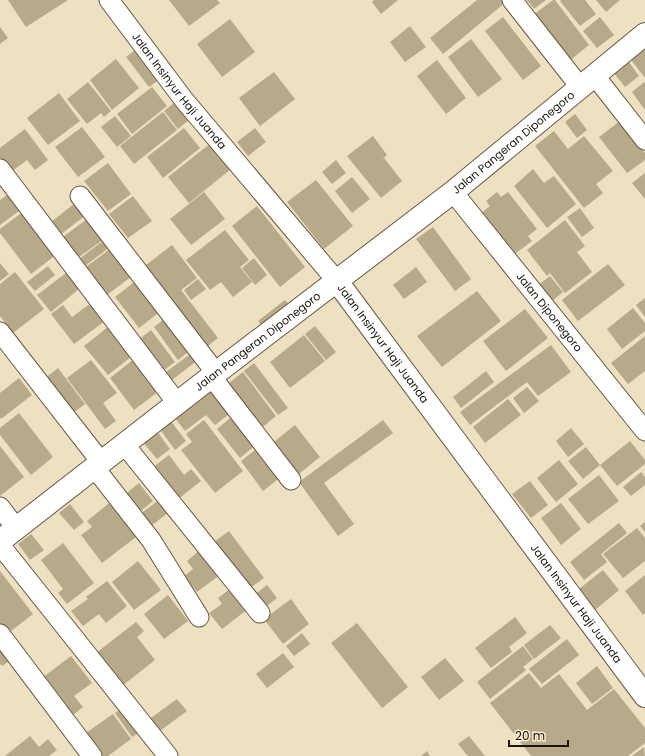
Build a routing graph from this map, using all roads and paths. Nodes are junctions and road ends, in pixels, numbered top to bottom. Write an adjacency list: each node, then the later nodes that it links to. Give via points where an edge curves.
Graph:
1 (109, 0): 9 (street, Jalan Insinyur Haji Juanda, via 184,100)
2 (512, 0): 4 (street)
3 (645, 34): 4 (street, Jalan Pangeran Diponegoro)
4 (588, 82): 5 (street); 7 (street, Jalan Pangeran Diponegoro)
5 (645, 140)
6 (0, 169): 12 (street)
7 (454, 192): 9 (street, Jalan Pangeran Diponegoro); 13 (street, Jalan Diponegoro)
8 (80, 196): 11 (street)
9 (336, 280): 11 (street, Jalan Pangeran Diponegoro); 23 (street, Jalan Insinyur Haji Juanda)
10 (0, 332): 15 (street)
11 (214, 374): 12 (street, Jalan Pangeran Diponegoro); 16 (street)
12 (177, 403): 14 (street, Jalan Pangeran Diponegoro)
13 (645, 431)
14 (124, 444): 15 (street, Jalan Pangeran Diponegoro); 20 (street)
15 (98, 465): 18 (street, Jalan Pangeran Diponegoro); 21 (street, via 151,540)
16 (292, 480)
17 (0, 507): 18 (street)
18 (8, 534)
19 (0, 546): 25 (street)
20 (260, 613)
21 (199, 617)
22 (0, 634): 24 (street)
23 (645, 696)
24 (92, 756)
25 (168, 756)

